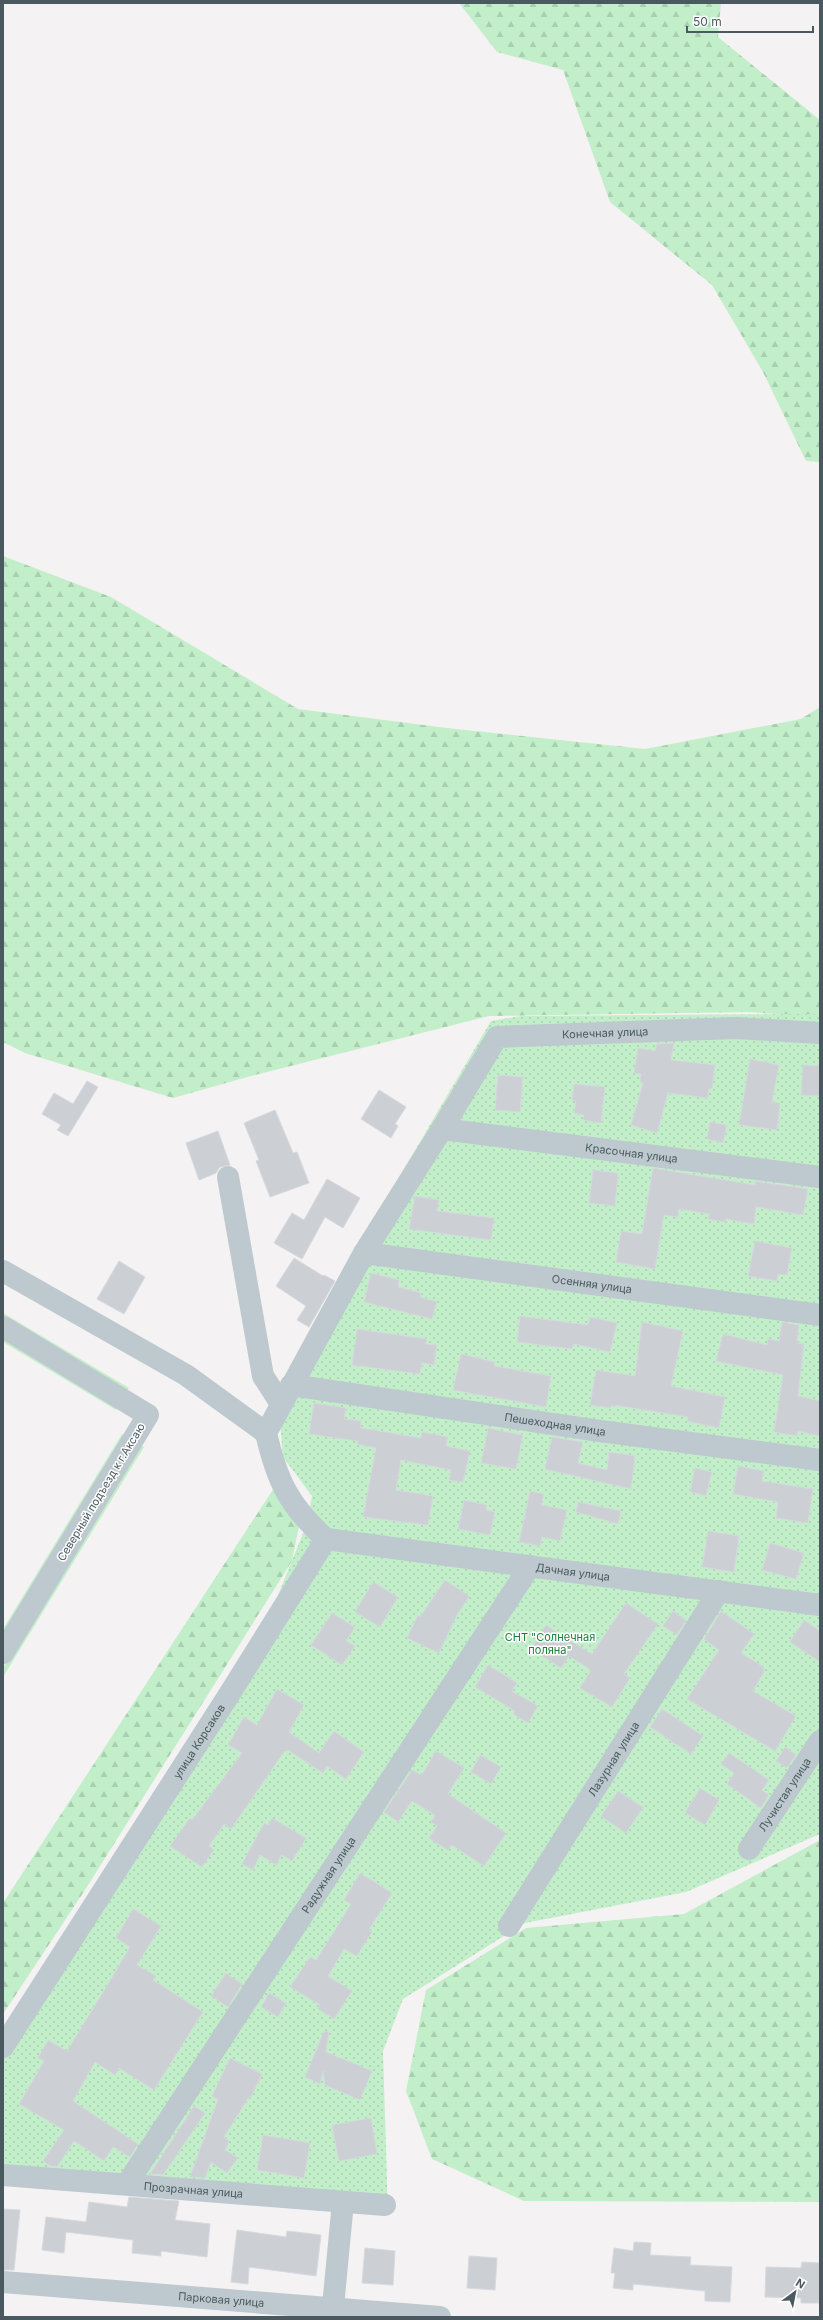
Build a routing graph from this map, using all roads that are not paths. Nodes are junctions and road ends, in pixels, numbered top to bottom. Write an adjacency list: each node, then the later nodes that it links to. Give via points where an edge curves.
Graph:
1 (820, 1033): 2 (street, Конечная улица, via 736,1028 497,1038)
2 (442, 1130): 3 (street, Красочная улица); 5 (street)
3 (820, 1177)
4 (228, 1178): 9 (street, via 263,1376)
5 (364, 1254): 7 (street, Осенняя улица); 9 (street)
6 (3, 1271): 10 (street, via 186,1376)
7 (820, 1315)
8 (3, 1327): 16 (street, Северный подъезд к г.Аксаю, via 148,1415)
9 (286, 1395): 10 (street); 11 (street, Пешеходная улица, via 600,1431)
10 (266, 1433): 12 (street, via 274,1467 294,1506)
11 (820, 1460)
12 (326, 1540): 13 (street, Дачная улица); 20 (street, улица Корсаков)
13 (530, 1566): 14 (street, Дачная улица); 22 (street, Радужная улица)
14 (719, 1591): 15 (street, Дачная улица); 19 (street, Лазурная улица)
15 (820, 1605)
16 (3, 1653)
17 (820, 1741): 18 (street, Лучистая улица)
18 (749, 1850)
19 (509, 1926)
20 (3, 2047)
21 (3, 2175): 22 (street, Прозрачная улица)
22 (127, 2184): 23 (street, Прозрачная улица)
23 (343, 2202): 24 (street, Прозрачная улица); 26 (street)
24 (385, 2206)
25 (3, 2282): 26 (street, Парковая улица)
26 (333, 2313): 27 (street, Парковая улица)
27 (440, 2317)

